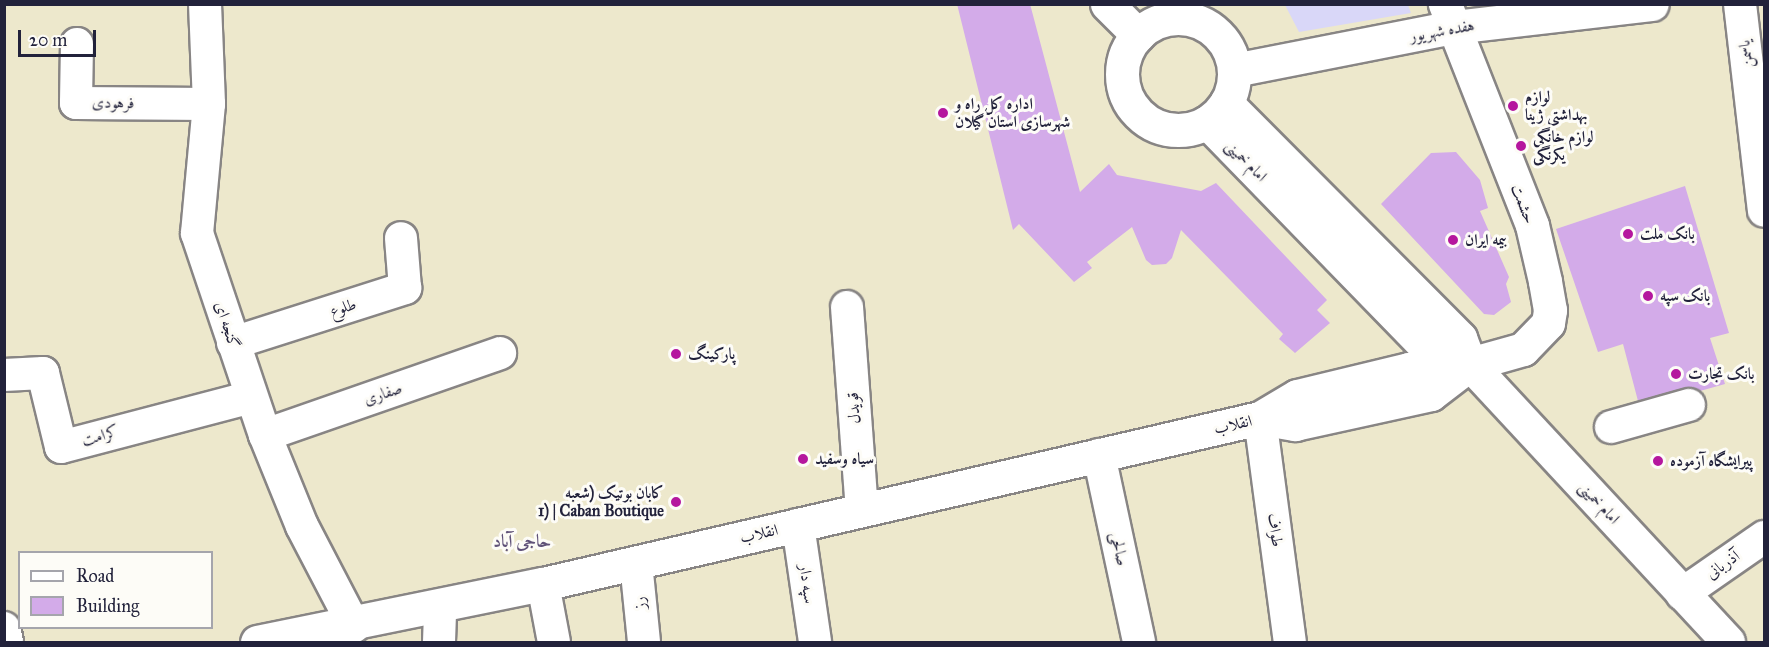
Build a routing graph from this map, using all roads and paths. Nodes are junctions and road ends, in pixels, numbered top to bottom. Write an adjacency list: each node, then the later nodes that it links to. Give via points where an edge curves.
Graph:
1 (205, 4): 9 (street, گنجه ای)
2 (1107, 4): 6 (main road)
3 (1652, 4): 5 (main road, هفده شهریور)
4 (1740, 4): 11 (street, یاسمن)
5 (1445, 12): 8 (main road, هفده شهریور, via 1413,35); 16 (main road, حشمت, via 1532,225 1550,310 1540,335 1523,349)
6 (1138, 35): 8 (main road, via 1152,24 1188,19 1220,37 1230,52); 10 (main road, via 1127,50 1122,84 1140,116 1172,130 1190,129)
7 (77, 44): 9 (street, فرهودی, via 76,103)
8 (1234, 70): 10 (main road)
9 (209, 104): 14 (street, گنجه ای, via 197,233)
10 (1216, 113): 16 (main road, امام خمینی, via 1433,354)
11 (1764, 211)
12 (401, 238): 14 (street, طلوع, via 405,288)
13 (848, 307): 24 (street, قویدل)
14 (233, 343): 18 (street, گنجه ای)
15 (500, 353): 22 (street, صفاری)
16 (1470, 364): 20 (main road, انقلاب, via 1431,394 1295,424); 29 (main road, امام خمینی)
17 (4, 375): 18 (street, کرامت, via 44,373 61,447)
18 (251, 396): 22 (street, گنجه ای)
19 (1689, 405): 21 (street)
20 (1260, 418): 23 (main road, انقلاب); 40 (street, طواف)
21 (1611, 428)
22 (265, 435): 31 (street, گنجه ای, via 303,526)
23 (1099, 455): 24 (main road, انقلاب); 39 (street, صالحی)
24 (862, 509): 25 (main road, انقلاب)
25 (798, 525): 27 (main road, انقلاب); 38 (street, سپه دار)
26 (1764, 537): 29 (street, آذربانی)
27 (636, 562): 28 (main road, انقلاب); 37 (street, رز)
28 (543, 584): 30 (main road, انقلاب); 36 (street)
29 (1682, 594): 41 (main road, امام خمینی)
30 (440, 606): 31 (main road, انقلاب); 35 (street)
31 (354, 626): 34 (main road, انقلاب)
32 (4, 628): 33 (street)
33 (7, 642)
34 (257, 642)
35 (439, 642)
36 (554, 642)
37 (644, 642)
38 (815, 642)
39 (1138, 642)
40 (1290, 642)
41 (1728, 642)

